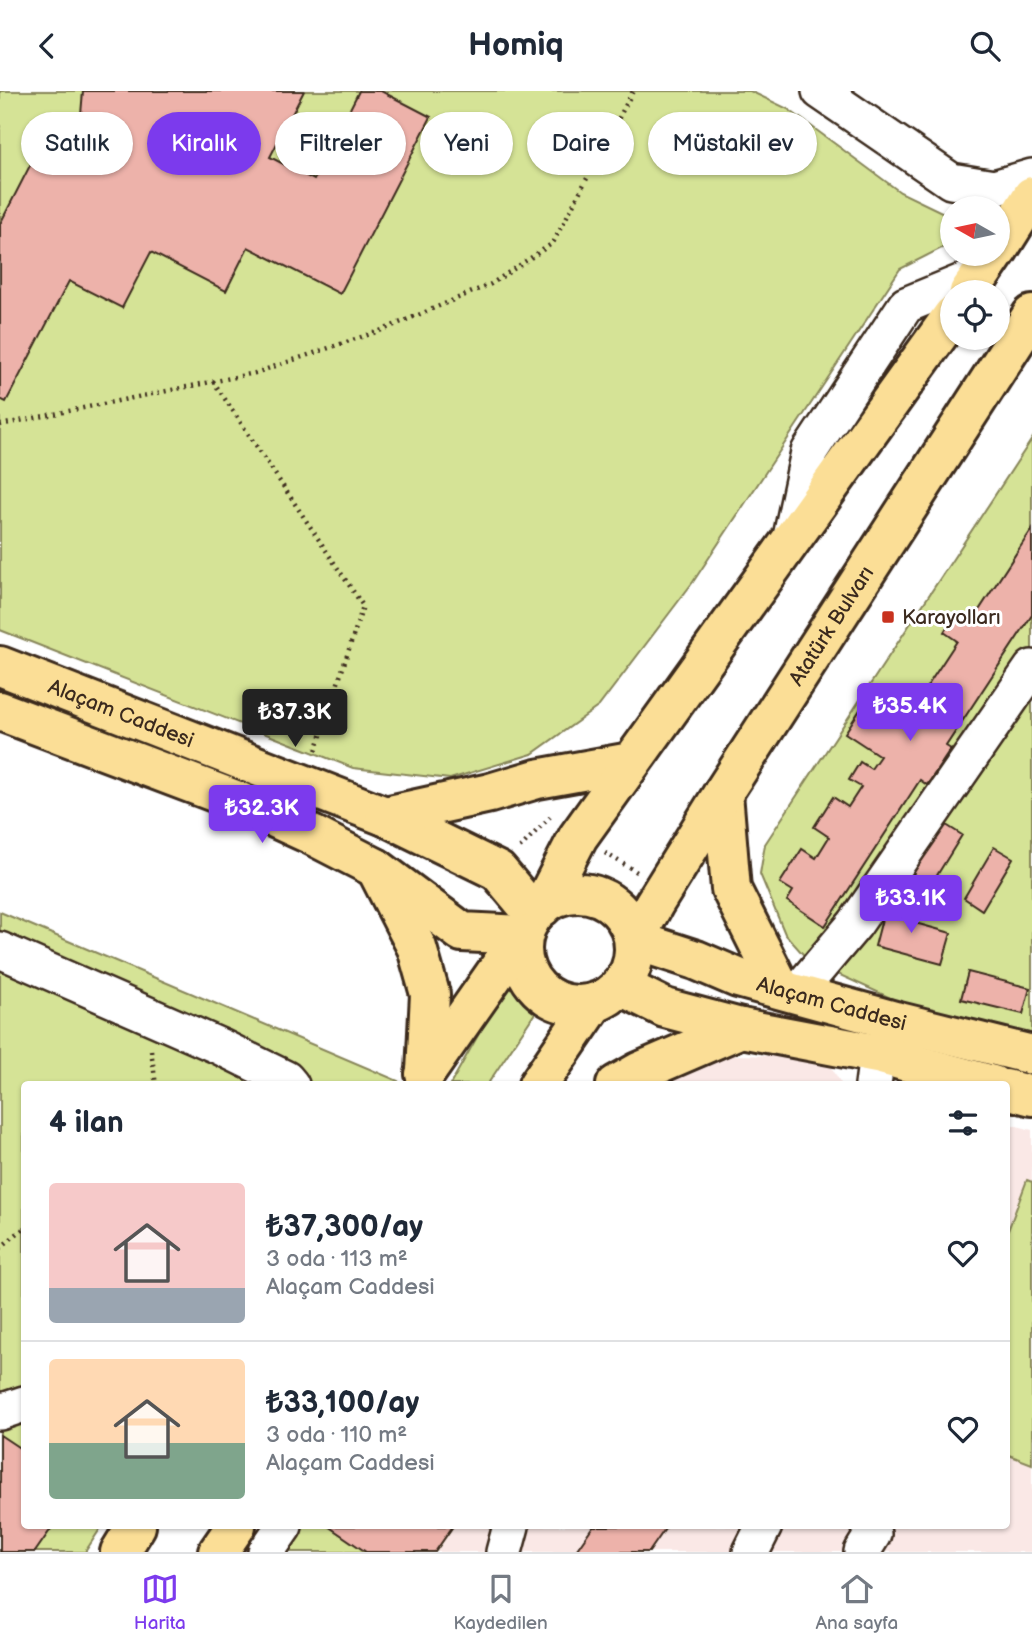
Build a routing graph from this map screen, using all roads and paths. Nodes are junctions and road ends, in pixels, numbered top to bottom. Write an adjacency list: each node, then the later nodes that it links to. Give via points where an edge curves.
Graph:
1 (633, 91): 8 (path, via 553,243 491,284 385,329 255,373)
2 (820, 91): 3 (street, via 951,181 994,188)
3 (1032, 177)
4 (1032, 196): 5 (main road)
5 (986, 268): 10 (street, via 906,305 809,453)
6 (1026, 325): 17 (main road, Atatürk Bulvarı)
7 (940, 333): 10 (main road)
8 (213, 381): 9 (path); 16 (path, via 363,605)
9 (0, 425)
10 (790, 542): 14 (main road)
11 (0, 666): 16 (main road, Alaçam Caddesi)
12 (1032, 668): 25 (street, via 855,924)
13 (0, 711): 20 (main road, Alaçam Caddesi, via 238,801)
14 (631, 762): 15 (main road); 19 (main road)
15 (537, 779): 18 (main road); 19 (path, via 552,815)
16 (305, 785): 18 (main road, Alaçam Caddesi)
17 (723, 793): 21 (main road, Atatürk Bulvarı); 25 (main road, via 731,889)
18 (385, 816): 22 (main road, Alaçam Caddesi, via 498,871)
19 (578, 837): 21 (path); 22 (main road)
20 (376, 868): 22 (main road, Alaçam Caddesi, via 462,932); 31 (main road, via 416,948 429,994)
21 (665, 887): 23 (main road, Atatürk Bulvarı)
22 (533, 919): 23 (main road, via 564,895 589,894 619,910); 26 (main road, via 526,969 534,983 546,995 569,1004); 31 (main road)
23 (634, 940): 25 (main road, Alaçam Caddesi); 26 (main road, via 630,972)
24 (0, 950): 32 (street)
25 (788, 992): 28 (main road, Alaçam Caddesi)
26 (607, 995): 27 (main road, Alaçam Caddesi); 33 (main road)
27 (741, 1028): 29 (main road, Alaçam Caddesi); 34 (main road)
28 (1032, 1055)
29 (875, 1070): 30 (main road, Alaçam Caddesi)
30 (923, 1076): 35 (main road, Alaçam Caddesi)
31 (422, 1078)
32 (288, 1081)
33 (541, 1081)
34 (623, 1081)
35 (962, 1081)
36 (1010, 1090): 37 (main road)
37 (1032, 1096)
38 (21, 1230): 39 (path)
39 (0, 1248)
40 (21, 1404): 41 (street)
41 (0, 1412)
42 (134, 1529): 47 (main road)
43 (234, 1529): 48 (main road)
44 (282, 1529): 49 (street)
45 (510, 1529): 50 (street)
46 (762, 1529): 51 (street)
47 (120, 1552)
48 (218, 1552)
49 (266, 1552)
50 (504, 1552)
51 (751, 1552)

